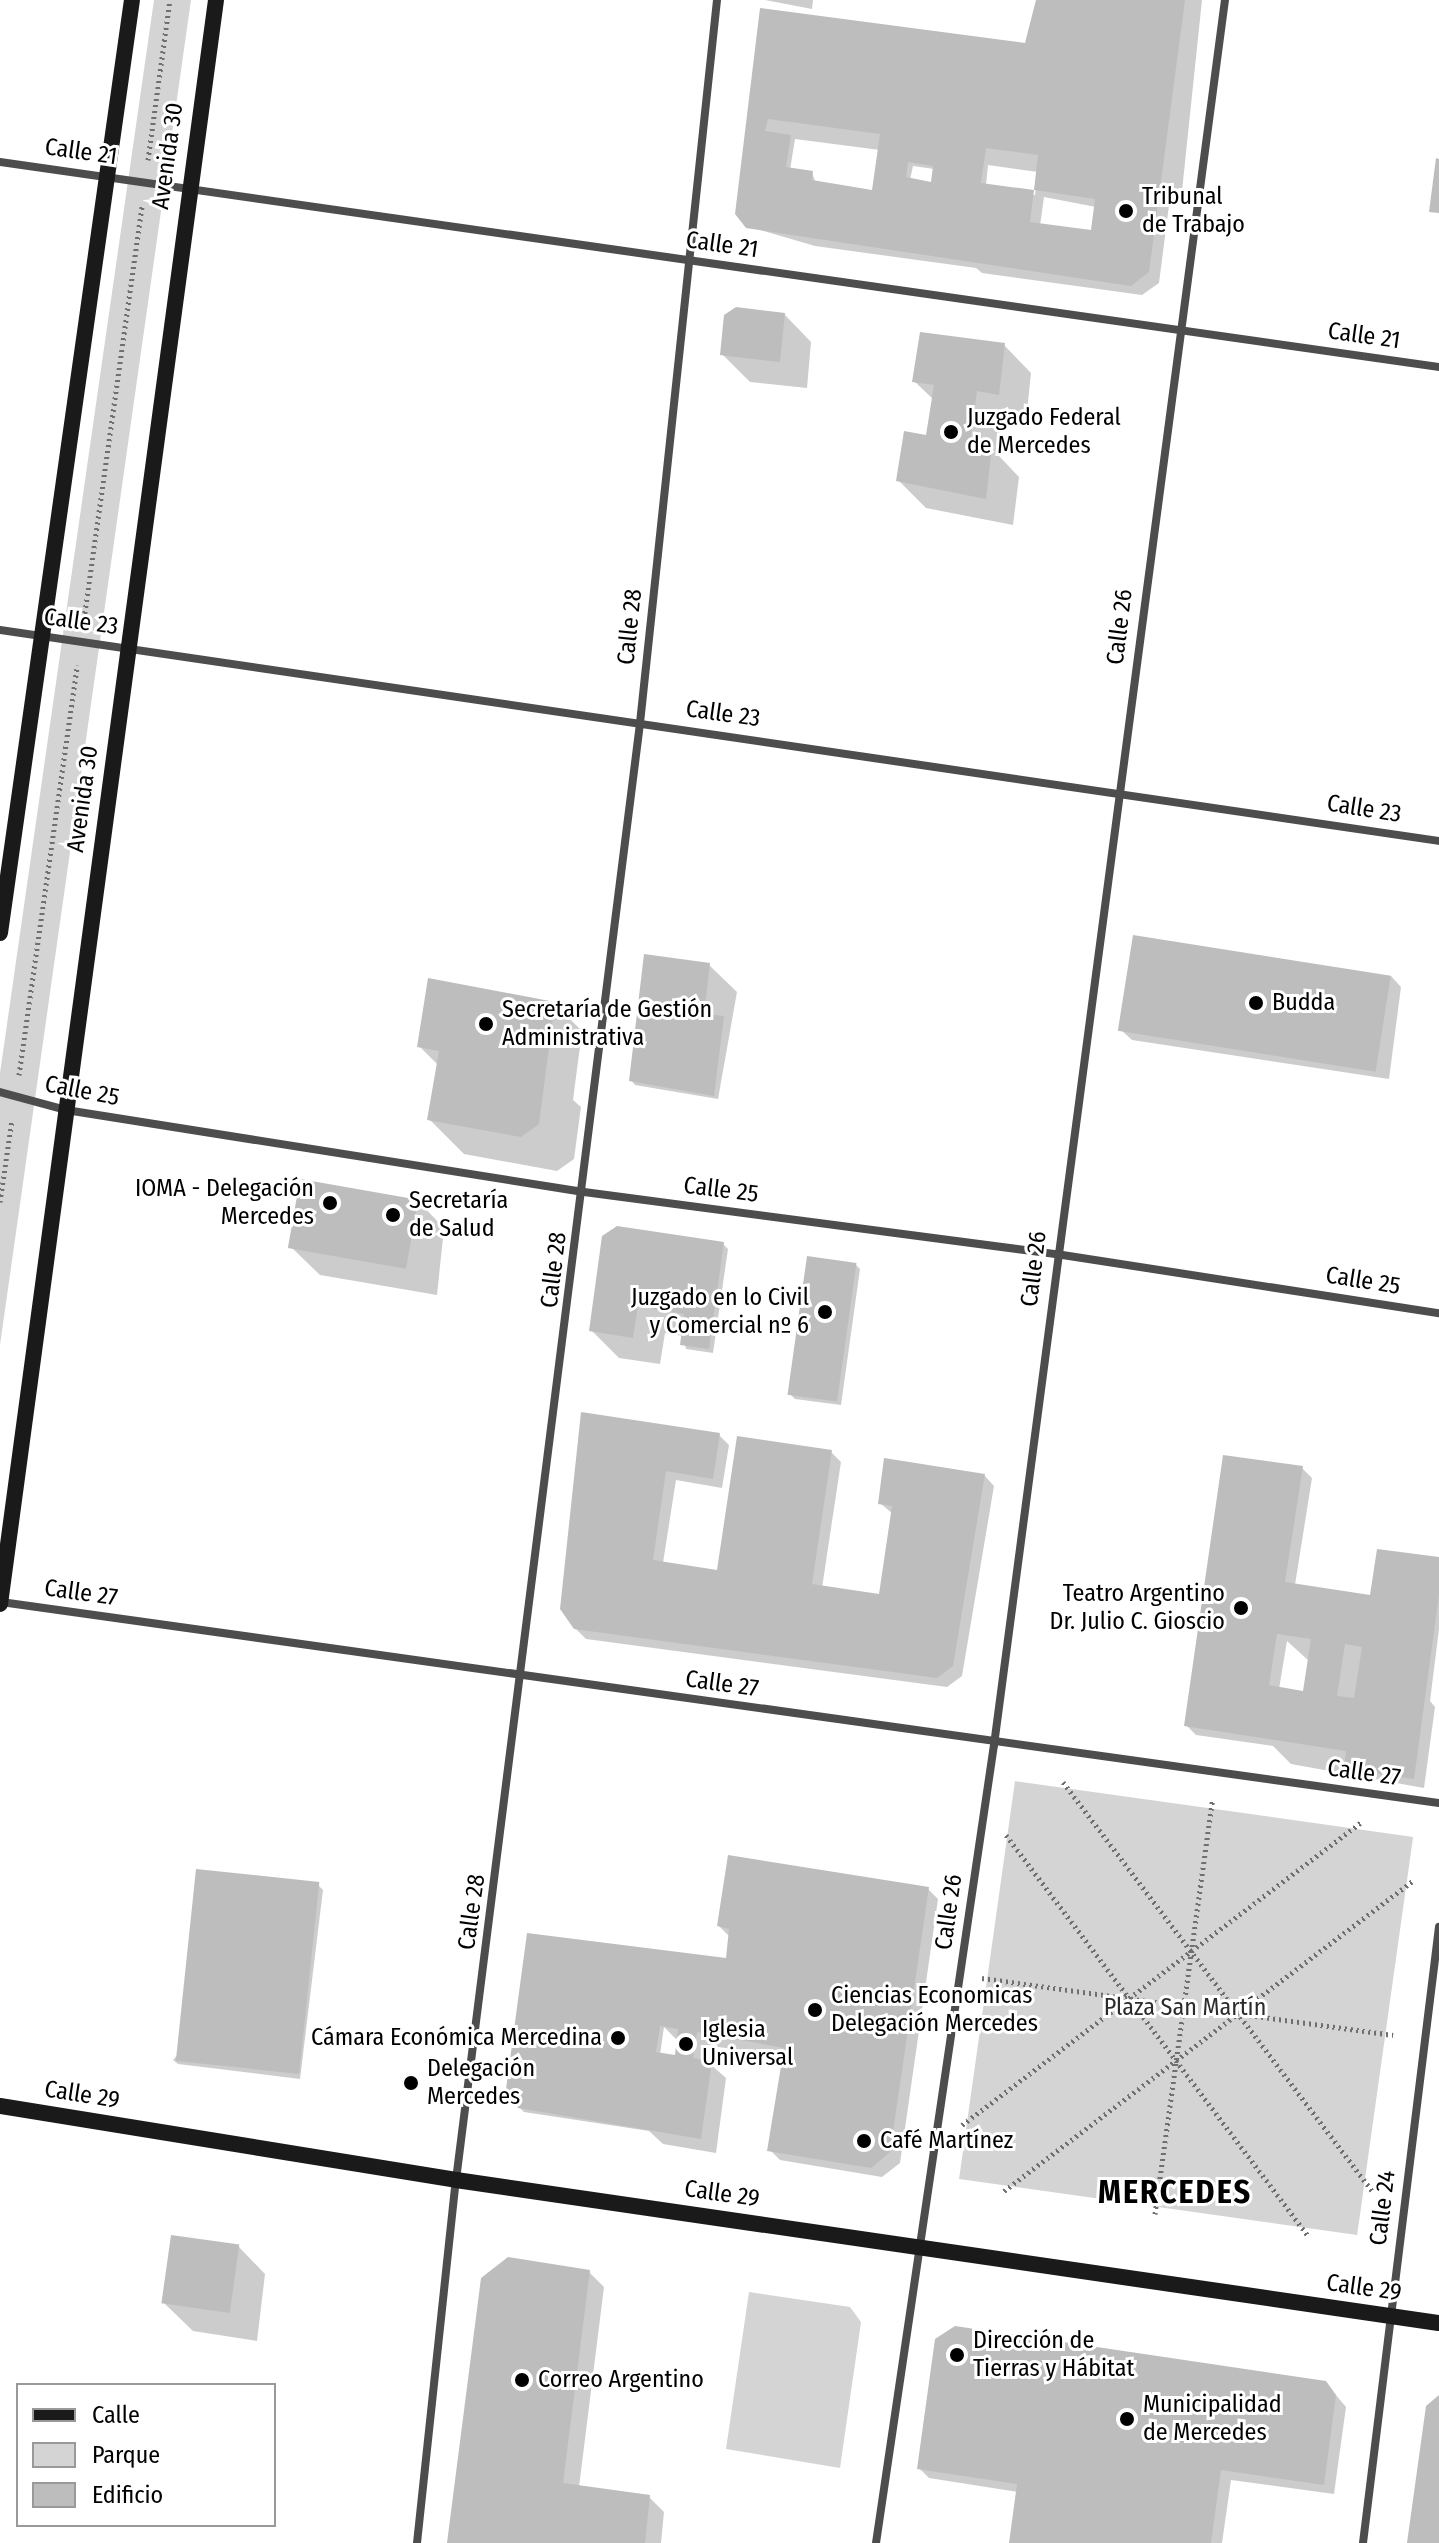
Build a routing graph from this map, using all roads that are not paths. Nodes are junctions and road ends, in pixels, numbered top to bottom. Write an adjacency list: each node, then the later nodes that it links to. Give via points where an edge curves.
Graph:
1 (132, 0): 6 (main road)
2 (216, 0): 7 (main road, Avenida 30)
3 (717, 0): 8 (street, Calle 28)
4 (1225, 0): 9 (street, Calle 26)
5 (0, 162): 6 (street, Calle 21)
6 (104, 176): 7 (street, Calle 21); 12 (main road)
7 (188, 187): 8 (street, Calle 21); 13 (main road, Avenida 30)
8 (687, 260): 9 (street, Calle 21); 14 (street, Calle 28)
9 (1178, 329): 10 (street, Calle 21); 15 (street, Calle 26)
10 (1439, 367)
11 (0, 630): 12 (street, Calle 23)
12 (41, 636): 13 (street, Calle 23); 17 (main road)
13 (127, 649): 14 (street, Calle 23); 19 (main road, Avenida 30)
14 (640, 723): 15 (street, Calle 23); 20 (street, Calle 28)
15 (1119, 791): 16 (street, Calle 23); 21 (street, Calle 26)
16 (1439, 841)
17 (0, 933)
18 (0, 1092): 19 (street, Calle 25)
19 (66, 1110): 20 (street, Calle 25); 23 (main road, Avenida 30)
20 (584, 1192): 21 (street, Calle 25); 24 (street, Calle 28)
21 (1056, 1254): 22 (street, Calle 25); 25 (street, Calle 26)
22 (1439, 1313)
23 (0, 1603): 24 (street, Calle 27)
24 (524, 1675): 25 (street, Calle 27); 29 (street, Calle 28)
25 (994, 1745): 26 (street, Calle 27); 30 (street, Calle 26)
26 (1439, 1803)
27 (1439, 1927): 31 (street, Calle 24)
28 (0, 2106): 29 (main road, Calle 29)
29 (456, 2180): 30 (main road, Calle 29); 33 (street, Calle 28)
30 (921, 2246): 31 (main road, Calle 29); 34 (street, Calle 26)
31 (1389, 2316): 32 (main road, Calle 29); 35 (street, Calle 24)
32 (1439, 2323)
33 (417, 2543)
34 (876, 2543)
35 (1363, 2543)

